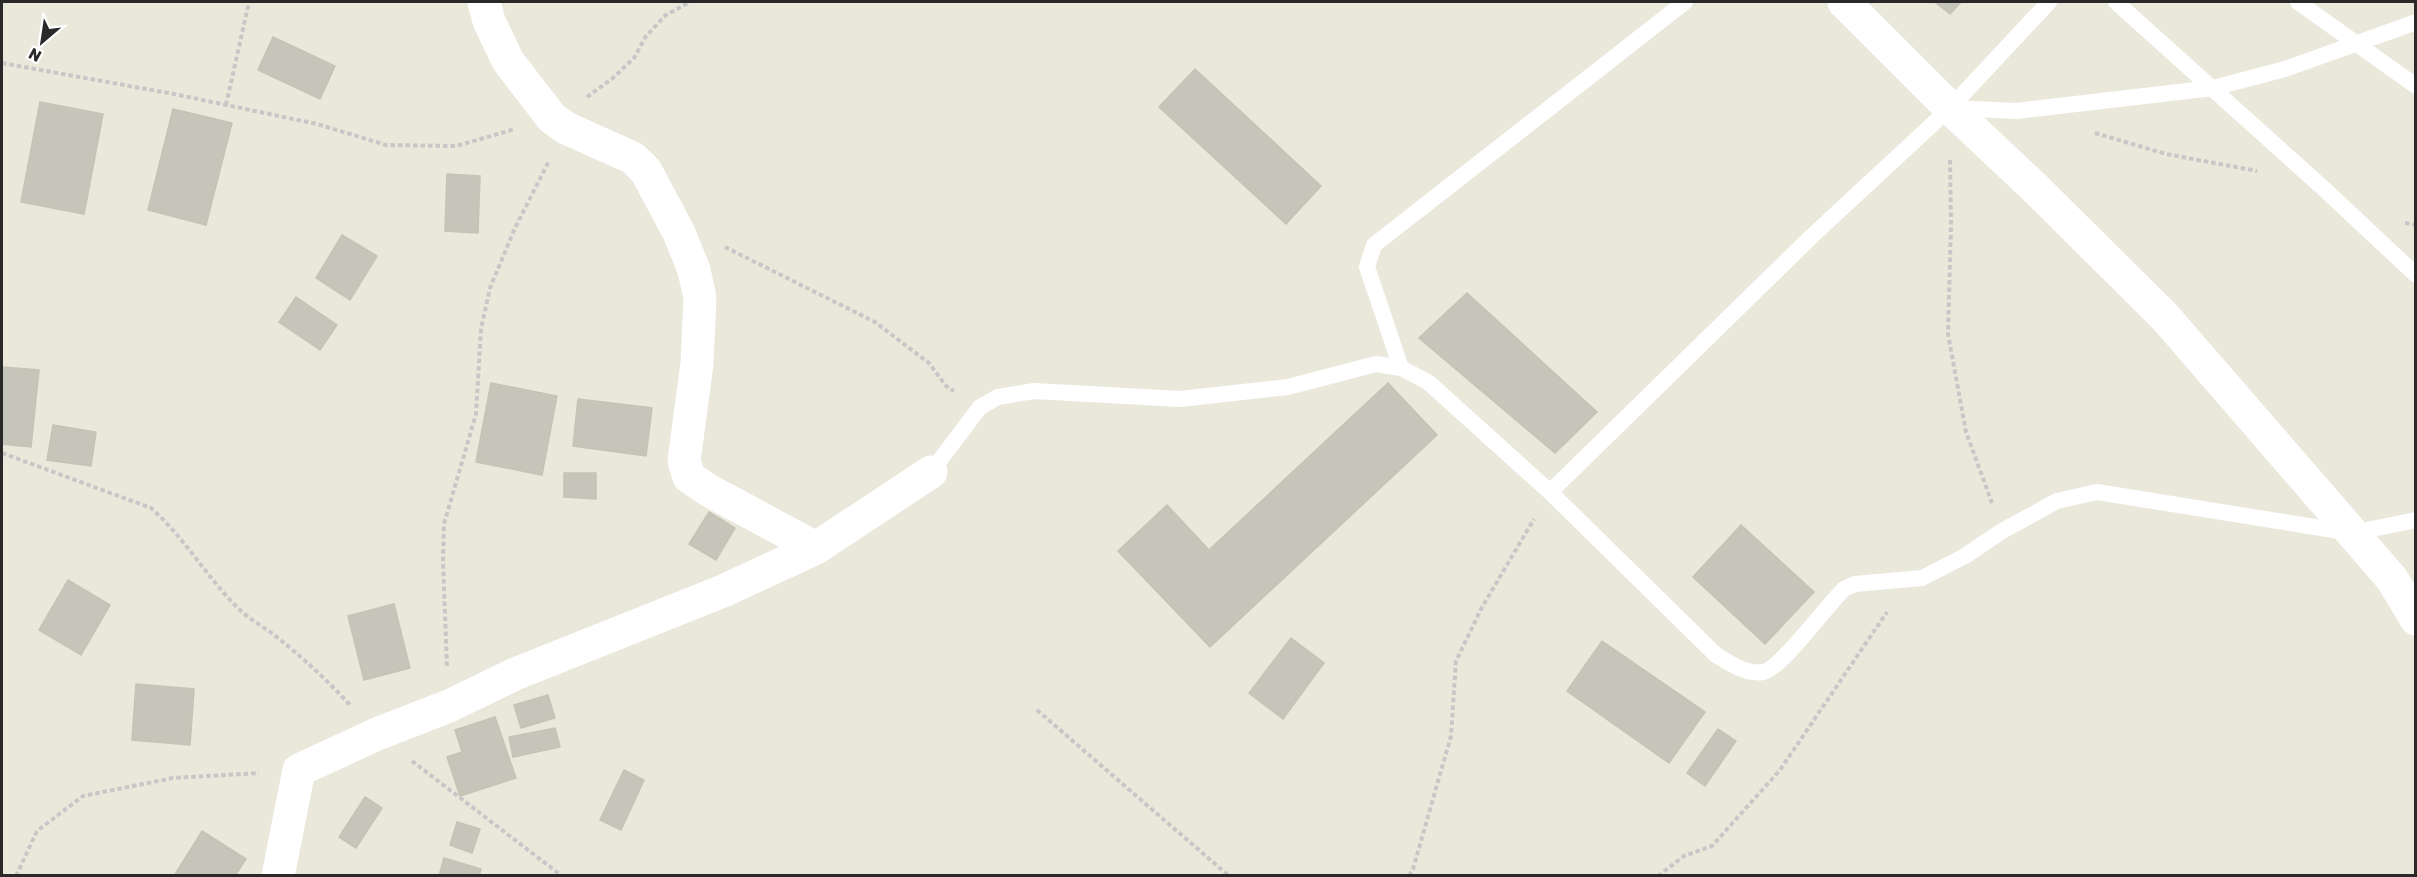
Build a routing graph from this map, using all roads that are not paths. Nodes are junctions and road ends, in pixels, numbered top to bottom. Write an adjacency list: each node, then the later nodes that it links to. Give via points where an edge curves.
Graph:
1 (484, 2): 18 (street, via 508,61 559,123 633,158 646,171 679,233 700,298 697,364 684,461 690,477)
2 (1685, 2): 13 (lane, via 1374,246 1367,267)
3 (1844, 2): 11 (street)
4 (2049, 2): 11 (lane)
5 (2116, 2): 10 (lane)
6 (2298, 2): 8 (lane)
7 (2415, 22): 8 (lane)
8 (2358, 44): 9 (lane); 10 (lane)
9 (2415, 86)
10 (2213, 88): 11 (lane, via 2016,111); 12 (lane)
11 (1950, 108): 15 (lane, via 1812,236); 17 (street, via 2165,317)
12 (2415, 275)
13 (1401, 368): 14 (lane, via 1376,363 1288,387 1180,399 1034,391 998,397 980,407); 15 (lane, via 1428,382)
14 (931, 472): 18 (street)
15 (1550, 492): 17 (lane, via 1716,655 1745,671 1764,672 1781,661 1844,589 1855,584 1922,578 2057,501 2097,492)
16 (2415, 520): 17 (lane)
17 (2352, 533): 19 (street, via 2392,579)
18 (816, 548): 20 (street, via 299,770)
19 (2415, 619)
20 (278, 876)

